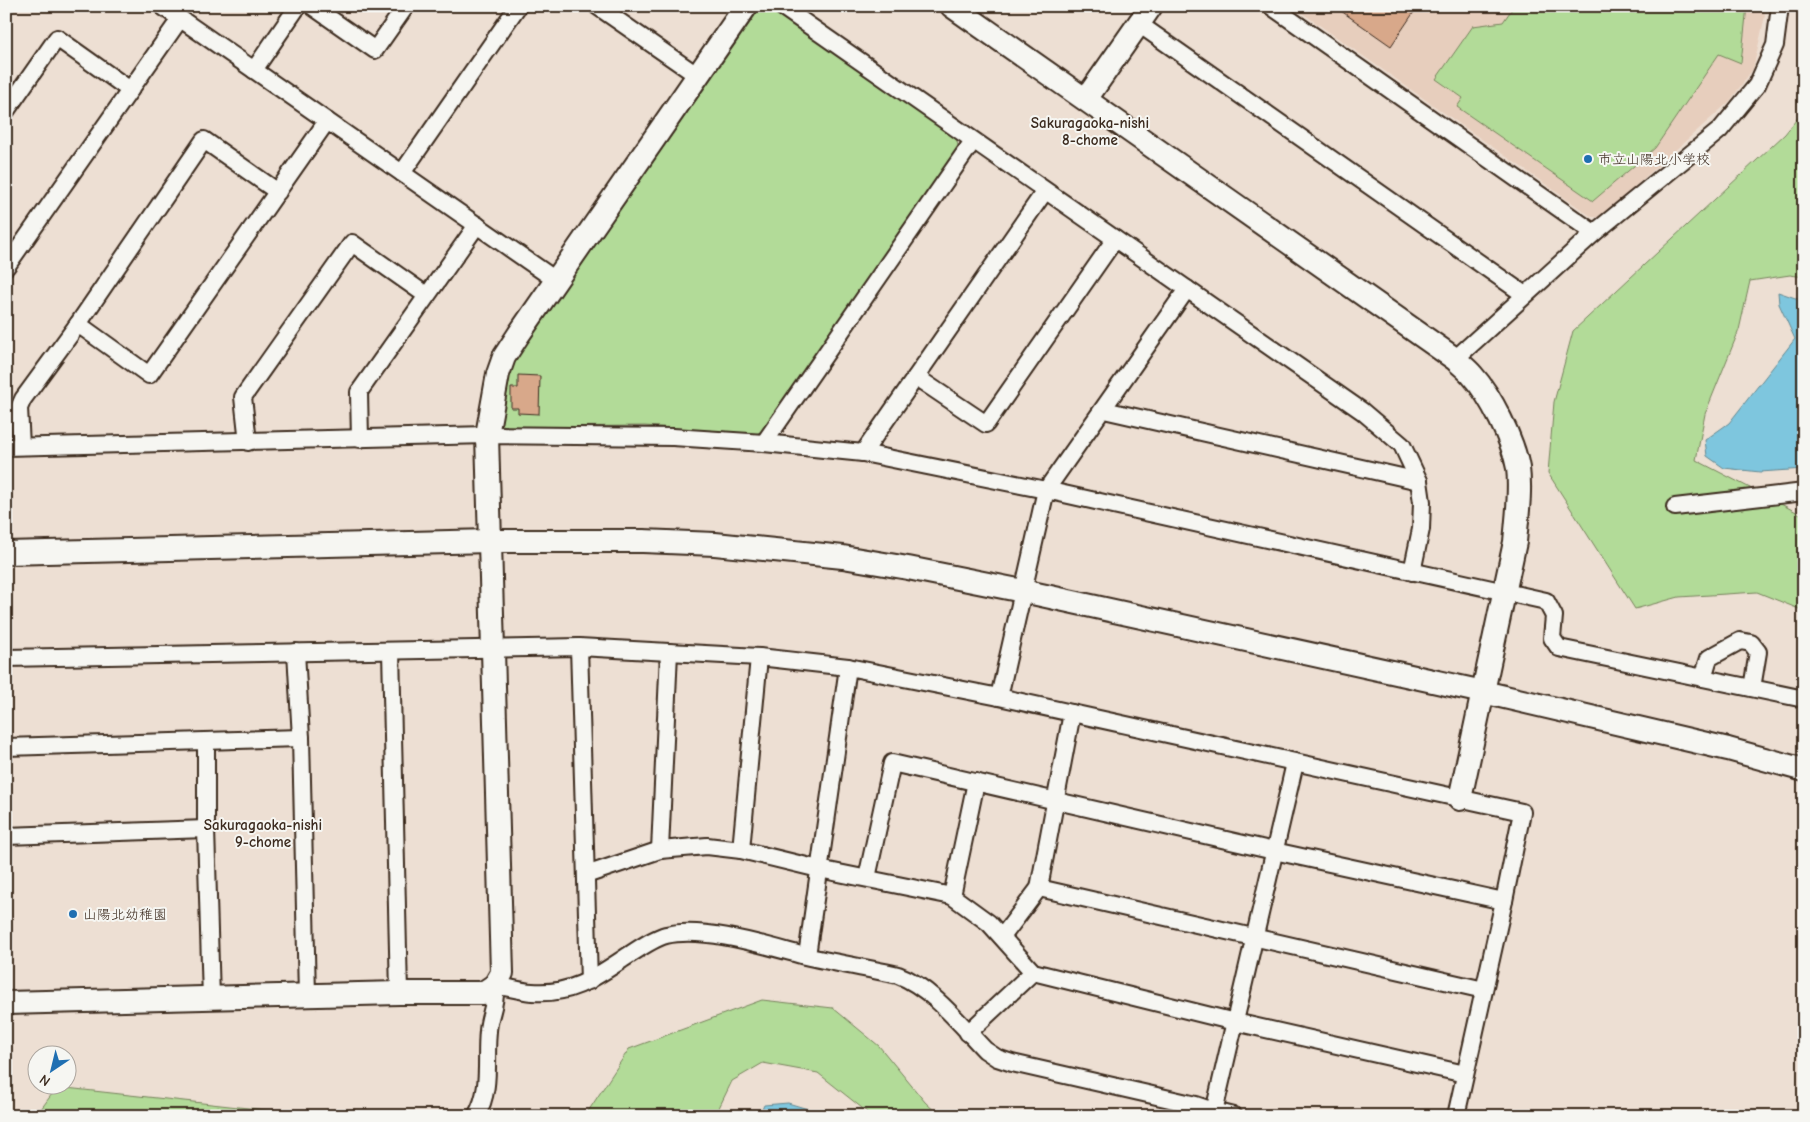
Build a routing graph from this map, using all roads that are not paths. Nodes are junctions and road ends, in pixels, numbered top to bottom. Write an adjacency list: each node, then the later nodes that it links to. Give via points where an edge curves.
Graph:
1 (162, 6): 13 (street)
2 (298, 6): 14 (street)
3 (312, 6): 4 (street, via 375,50)
4 (406, 6)
5 (518, 6): 21 (street)
6 (597, 6): 15 (street)
7 (746, 6): 15 (street)
8 (781, 6): 20 (street)
9 (952, 6): 17 (street)
10 (1271, 6): 25 (street)
11 (1780, 6): 25 (street, via 1775,44 1758,85 1720,130)
12 (1145, 15): 17 (street); 31 (street)
13 (180, 19): 14 (street); 16 (street)
14 (254, 70): 19 (street)
15 (698, 76): 28 (street)
16 (130, 90): 18 (street, via 57,38); 27 (street)
17 (1086, 100): 33 (street)
18 (6, 111)
19 (327, 121): 21 (street); 23 (street)
20 (973, 141): 22 (street); 39 (street)
21 (402, 173): 24 (street)
22 (1045, 191): 26 (street); 34 (street)
23 (278, 192): 32 (street, via 149,375); 32 (street, via 204,140)
24 (477, 225): 28 (street); 30 (street)
25 (1594, 233): 31 (street)
26 (1115, 239): 29 (street); 34 (street, via 986,424)
27 (6, 267)
28 (557, 281): 36 (street, via 504,358)
29 (1187, 289): 35 (street); 42 (street, via 1362,411 1402,445)
30 (426, 295): 37 (street, via 359,392); 38 (street, via 352,243 243,397)
31 (1525, 295): 33 (street)
32 (78, 324): 40 (street, via 19,408)
33 (1455, 359): 50 (street, via 1487,396 1506,431 1518,468 1515,542)
34 (916, 377): 41 (street)
35 (1104, 410): 42 (street); 43 (street)
36 (487, 436): 37 (street); 39 (street, via 672,437); 46 (street)
37 (360, 439): 38 (street)
38 (248, 442): 40 (street)
39 (764, 443): 41 (street)
40 (14, 447)
41 (863, 453): 43 (street)
42 (1419, 482): 48 (street, via 1422,502 1420,529)
43 (1046, 490): 48 (street); 49 (street)
44 (1804, 492): 45 (street)
45 (1674, 507)
46 (490, 541): 47 (street); 49 (street, via 715,544 852,559); 52 (street)
47 (6, 553)
48 (1412, 572): 50 (street)
49 (1023, 591): 61 (street); 62 (street)
50 (1504, 592): 59 (street, via 1546,601 1554,616 1552,638 1559,648); 61 (street)
51 (579, 648): 52 (street); 55 (street); 79 (street)
52 (492, 649): 53 (street); 89 (street, via 502,973)
53 (391, 651): 54 (street); 91 (street)
54 (296, 652): 57 (street); 65 (street)
55 (669, 652): 56 (street); 75 (street)
56 (759, 657): 58 (street); 76 (street)
57 (6, 658)
58 (848, 667): 62 (street); 78 (street)
59 (1703, 678): 60 (street); 60 (street, via 1709,658 1740,642 1751,643 1758,652)
60 (1752, 688): 63 (street)
61 (1483, 692): 69 (street); 71 (street)
62 (999, 697): 64 (street)
63 (1804, 699)
64 (1072, 713): 68 (street); 72 (street)
65 (301, 738): 66 (street); 92 (street)
66 (206, 741): 67 (street); 73 (street)
67 (6, 747)
68 (1294, 763): 71 (street); 77 (street)
69 (1804, 770)
70 (976, 782): 72 (street); 80 (street, via 892,763); 82 (street)
71 (1460, 799): 83 (street, via 1522,812)
72 (1056, 801): 77 (street); 81 (street)
73 (206, 829): 74 (street); 93 (street)
74 (6, 836)
75 (660, 850): 76 (street, via 708,846); 79 (street)
76 (740, 850): 78 (street)
77 (1274, 851): 83 (street); 85 (street)
78 (818, 869): 80 (street); 86 (street)
79 (586, 875): 88 (street)
80 (867, 878): 82 (street)
81 (1039, 888): 84 (street); 85 (street)
82 (952, 896): 84 (street, via 989,923)
83 (1504, 901): 90 (street)
84 (1002, 937): 87 (street)
85 (1254, 937): 90 (street); 95 (street)
86 (807, 956): 88 (street, via 702,933 666,936); 96 (street, via 912,980)
87 (1033, 972): 95 (street); 96 (street)
88 (588, 981): 89 (street, via 557,992 532,992)
89 (495, 985): 91 (street, via 483,993); 100 (street, via 496,998 488,1030 487,1084)
90 (1484, 990): 97 (street)
91 (399, 993): 92 (street)
92 (307, 996): 93 (street)
93 (211, 999): 94 (street)
94 (6, 1003)
95 (1235, 1022): 97 (street); 99 (street)
96 (968, 1033): 98 (street, via 997,1058)
97 (1465, 1074): 102 (street)
98 (1195, 1110): 99 (street)
99 (1214, 1113): 101 (street)
100 (476, 1116)
101 (1234, 1116)
102 (1456, 1116)

